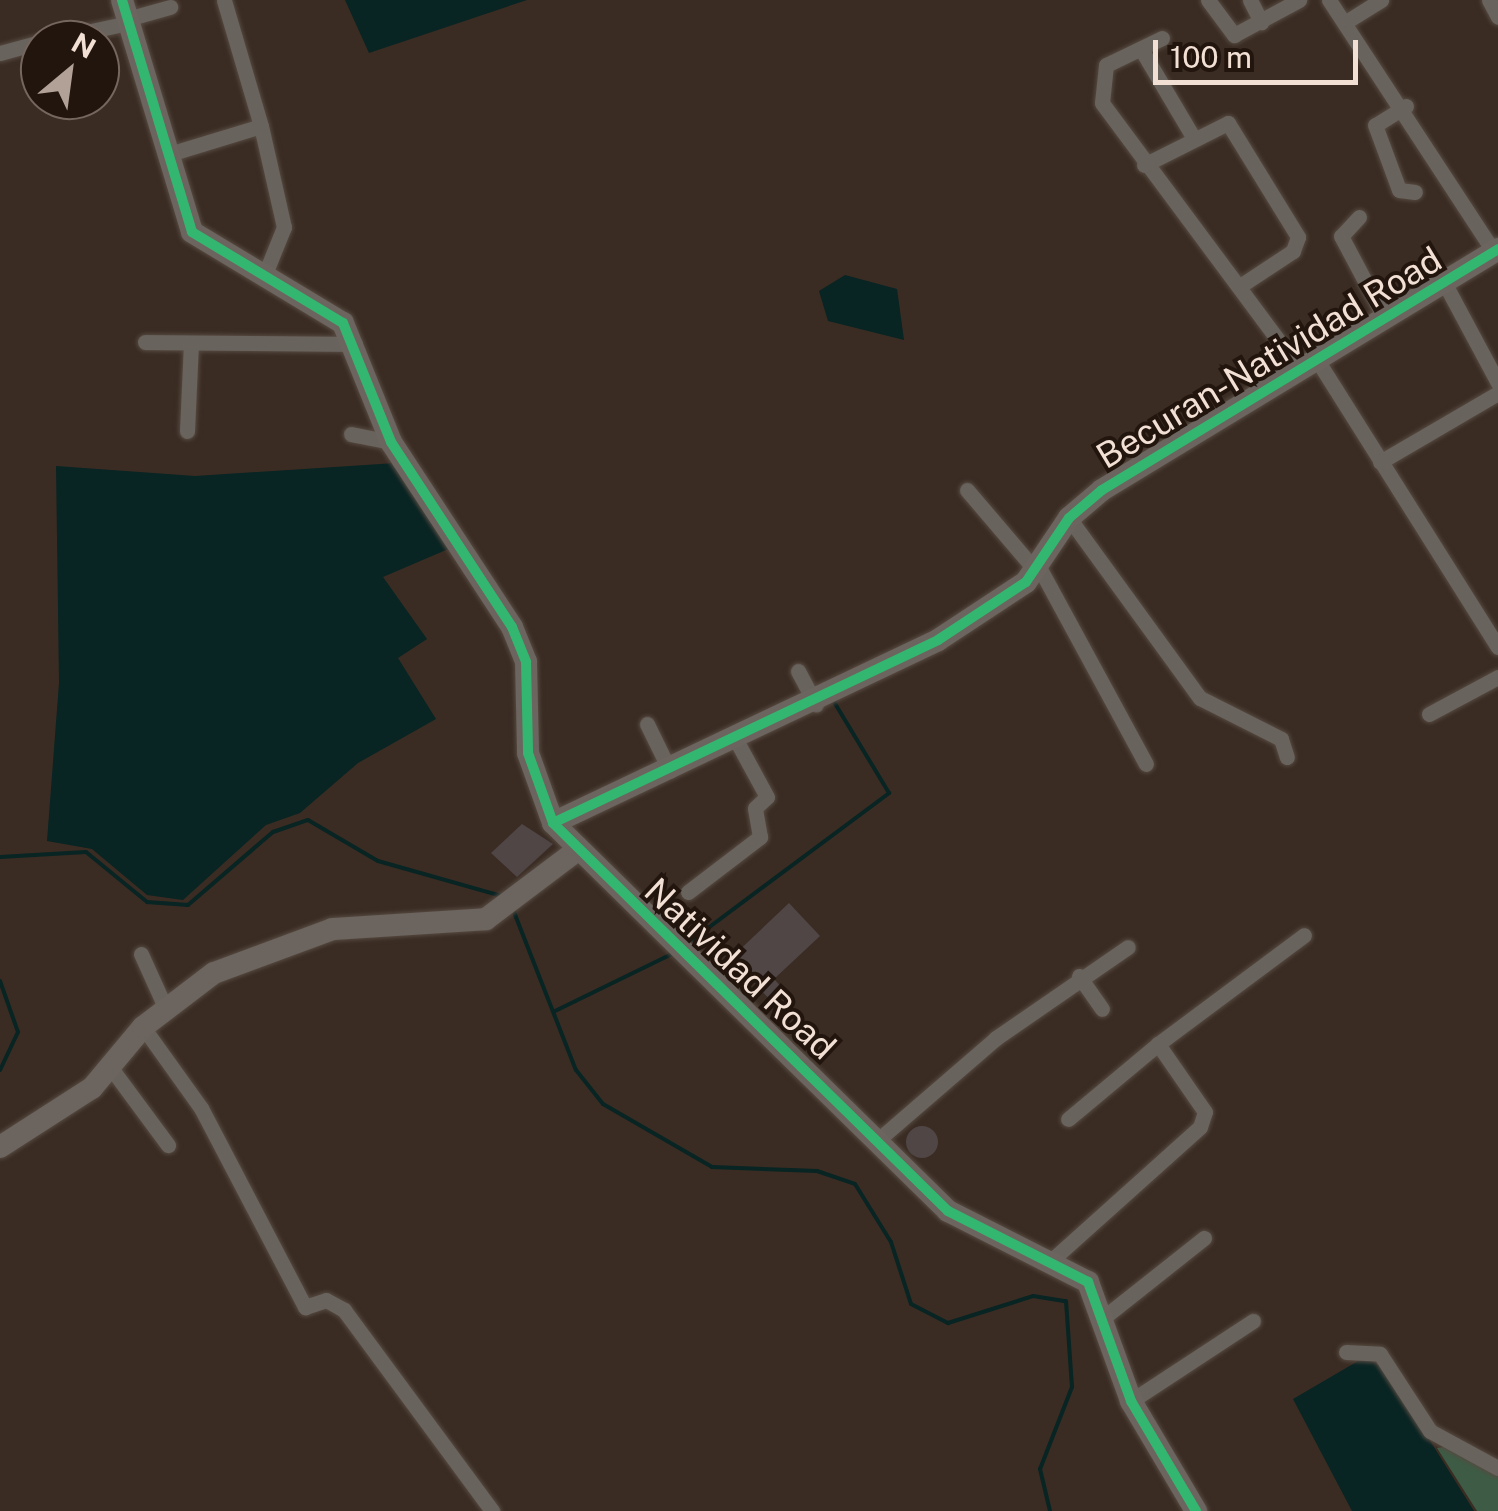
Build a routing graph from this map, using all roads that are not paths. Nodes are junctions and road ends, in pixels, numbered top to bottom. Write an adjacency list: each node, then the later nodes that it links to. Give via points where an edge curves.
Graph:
1 (224, 0): 16 (street)
2 (1208, 0): 12 (street, via 1228,34)
3 (1250, 0): 12 (street)
4 (1300, 0): 12 (street)
5 (1329, 0): 11 (street)
6 (1382, 0): 11 (street)
7 (1489, 0): 10 (street)
8 (170, 7): 9 (street)
9 (126, 14): 18 (street, Natividad Road)
10 (1498, 17)
11 (1349, 20): 15 (street)
12 (1261, 22)
13 (1162, 38): 14 (street)
14 (1141, 49): 17 (street); 19 (street, via 1098,78 1105,110)
15 (1406, 106): 20 (street, via 1375,126 1399,190); 22 (street)
16 (261, 126): 18 (street); 23 (street, via 284,226)
17 (1193, 137): 19 (street); 25 (street, via 1228,123 1298,237 1293,252)
18 (166, 155): 23 (street, Natividad Road, via 192,232)
19 (1144, 165): 25 (street)
20 (1415, 192)
21 (1359, 217): 26 (street, via 1341,236)
22 (1496, 251): 24 (street, Becuran-Natividad Road)
23 (265, 274): 29 (street, Natividad Road, via 329,307)
24 (1446, 284): 26 (street, Becuran-Natividad Road); 31 (street)
25 (1240, 286): 30 (street)
26 (1384, 316): 30 (street, Becuran-Natividad Road)
27 (145, 342): 28 (street)
28 (191, 344): 29 (street); 33 (street)
29 (355, 344): 35 (street, Natividad Road)
30 (1305, 361): 36 (street); 38 (street, Becuran-Natividad Road)
31 (1498, 383)
32 (1498, 393): 36 (street)
33 (187, 431)
34 (352, 434): 35 (street)
35 (391, 442): 50 (street, Natividad Road, via 521,647 528,753)
36 (1380, 462): 40 (street)
37 (968, 490): 39 (street)
38 (1069, 518): 39 (street, Becuran-Natividad Road); 47 (street, via 1200,698 1274,735)
39 (1037, 569): 43 (street, via 938,640); 48 (street)
40 (1498, 647)
41 (798, 672): 43 (street)
42 (1498, 678): 44 (street)
43 (816, 705): 46 (street)
44 (1428, 714)
45 (647, 724): 49 (street)
46 (736, 740): 49 (street); 52 (street, via 767,797 755,808 760,837)
47 (1287, 757)
48 (1146, 764)
49 (670, 770): 50 (street)
50 (554, 823): 51 (street, Natividad Road)
51 (574, 852): 57 (street, via 498,912 457,926 320,932 214,973); 63 (street, Natividad Road)
52 (688, 892)
53 (1304, 934): 60 (street)
54 (1128, 947): 56 (street)
55 (141, 954): 57 (street)
56 (1079, 976): 58 (street); 63 (street)
57 (165, 1008): 59 (street)
58 (1102, 1009)
59 (143, 1027): 61 (street); 73 (street, via 201,1108 305,1307 326,1300 344,1310)
60 (1158, 1044): 62 (street); 67 (street, via 1204,1119)
61 (110, 1068): 64 (street); 65 (street)
62 (1068, 1119)
63 (878, 1140): 67 (street, Natividad Road, via 973,1229)
64 (168, 1144)
65 (0, 1147)
66 (1204, 1238): 68 (street)
67 (1054, 1258): 68 (street, Natividad Road, via 1088,1282)
68 (1103, 1318): 71 (street, Natividad Road)
69 (1253, 1322): 71 (street)
70 (1346, 1352): 72 (street, via 1380,1354 1430,1431)
71 (1131, 1401): 74 (street, Natividad Road)
72 (1498, 1468)
73 (492, 1511)
74 (1196, 1511)

